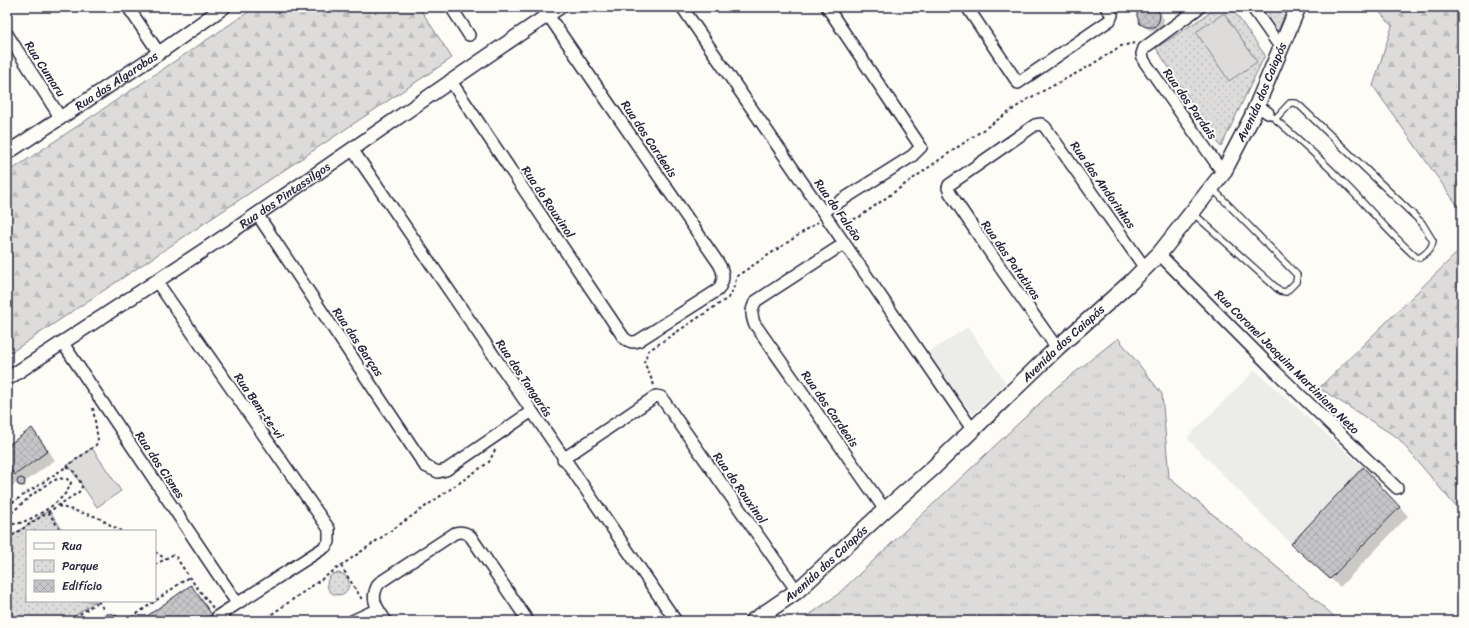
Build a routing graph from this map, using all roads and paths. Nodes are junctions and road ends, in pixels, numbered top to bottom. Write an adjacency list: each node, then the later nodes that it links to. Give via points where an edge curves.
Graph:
1 (128, 7): 17 (street)
2 (224, 7): 17 (street, Rua das Algarobas)
3 (451, 7): 14 (street)
4 (560, 7): 12 (street, Rua dos Pintassilgos)
5 (682, 7): 26 (street, Rua do Falcão)
6 (827, 7): 26 (street, via 920,147 912,156)
7 (967, 7): 11 (street, via 1018,83 1108,22 1112,16)
8 (1200, 7): 15 (street)
9 (1252, 7): 16 (street)
10 (1298, 7): 16 (main road, Avenida dos Caiapós)
11 (1109, 10)
12 (548, 15): 18 (street, Rua dos Pintassilgos); 34 (street, Rua dos Cardeais, via 723,271 724,279 718,290 638,341 633,343)
13 (7, 34): 20 (street, Rua Cumaru)
14 (469, 35)
15 (1144, 48): 24 (street, Rua dos Pardais, via 1144,61); 29 (path, via 1134,43 1122,46 1028,99 858,218)
16 (1281, 48): 19 (main road, Avenida dos Caiapós)
17 (159, 53): 20 (street, Rua das Algarobas)
18 (450, 80): 22 (street, Rua dos Pintassilgos); 34 (street, Rua do Rouxinol)
19 (1266, 112): 19 (lane, via 1290,103 1300,106 1422,222 1434,241 1428,251 1419,258 1416,257 1343,182); 24 (main road, Avenida dos Caiapós)
20 (60, 117): 23 (street, Rua das Algarobas)
21 (1035, 124): 32 (street, Rua das Andorinhas, via 1045,127); 36 (street, Rua das Patativas, via 949,184 948,188)
22 (352, 149): 28 (street, Rua dos Pintassilgos); 40 (street, Rua dos Tangarás)
23 (7, 153)
24 (1223, 174): 25 (main road, Avenida dos Caiapós)
25 (1212, 188): 27 (main road, Avenida dos Caiapós); 27 (lane, via 1297,275 1296,282 1286,292 1280,291)
26 (823, 212): 29 (street, Rua do Falcão)
27 (1193, 213): 31 (main road, Avenida dos Caiapós)
28 (257, 214): 33 (street, Rua dos Pintassilgos); 42 (street, Rua das Garças, via 426,466 438,472 446,470)
29 (825, 224): 30 (street, Rua do Falcão); 38 (path, via 818,222 742,272 737,276 728,298 648,351 644,362 655,387)
30 (845, 243): 41 (street, Rua do Falcão); 48 (street, Rua dos Cardeais, via 756,301 751,314 754,323)
31 (1159, 254): 32 (main road, Avenida dos Caiapós); 45 (street, Rua Coronel Joaquim Martiniano Neto, via 1274,370)
32 (1145, 268): 36 (main road, Avenida dos Caiapós)
33 (157, 282): 35 (street, Rua dos Pintassilgos); 64 (street, Rua Bem-te-vi, via 329,528 329,542 325,547)
34 (624, 338)
35 (62, 342): 37 (street, Rua dos Pintassilgos); 39 (street, Rua dos Cisnes)
36 (1057, 348): 41 (main road, Avenida dos Caiapós)
37 (7, 379)
38 (653, 389)
39 (95, 392): 44 (path, via 93,405 98,440); 64 (street, Rua dos Cisnes)
40 (532, 411): 42 (street); 43 (street, Rua dos Tangarás)
41 (972, 428): 48 (main road, Avenida dos Caiapós, via 933,468)
42 (493, 438): 58 (path, via 495,450 490,462)
43 (563, 459): 60 (street, Rua do Rouxinol, via 656,396 661,397); 77 (street, Rua dos Tangarás)
44 (66, 467): 46 (path); 47 (path, via 75,473 82,487 79,492)
45 (1397, 488)
46 (7, 506)
47 (58, 506): 49 (path); 53 (path, via 96,517)
48 (885, 510): 60 (main road, Avenida dos Caiapós)
49 (48, 512): 52 (path); 54 (path)
50 (7, 517): 51 (path, via 58,479 68,479 71,482 61,499 39,514 22,523)
51 (7, 524)
52 (60, 530)
53 (119, 530)
54 (7, 539)
55 (156, 553): 56 (path)
56 (166, 559): 57 (path); 59 (path, via 172,555 176,557)
57 (156, 564)
58 (341, 566): 66 (path); 73 (path)
59 (189, 577): 61 (path); 67 (path)
60 (797, 591): 78 (main road, Avenida dos Caiapós)
61 (156, 600)
62 (98, 602): 69 (path)
63 (154, 602): 72 (path)
64 (237, 603): 67 (street)
65 (7, 606): 68 (path)
66 (374, 611): 74 (street); 75 (street); 76 (street, via 373,596 379,583 461,531 471,537)
67 (218, 619)
68 (17, 621)
69 (70, 621)
70 (100, 621): 71 (lane, via 109,617)
71 (117, 621)
72 (127, 621)
73 (262, 621)
74 (352, 621)
75 (386, 621)
76 (528, 621)
77 (676, 621)
78 (753, 621)

